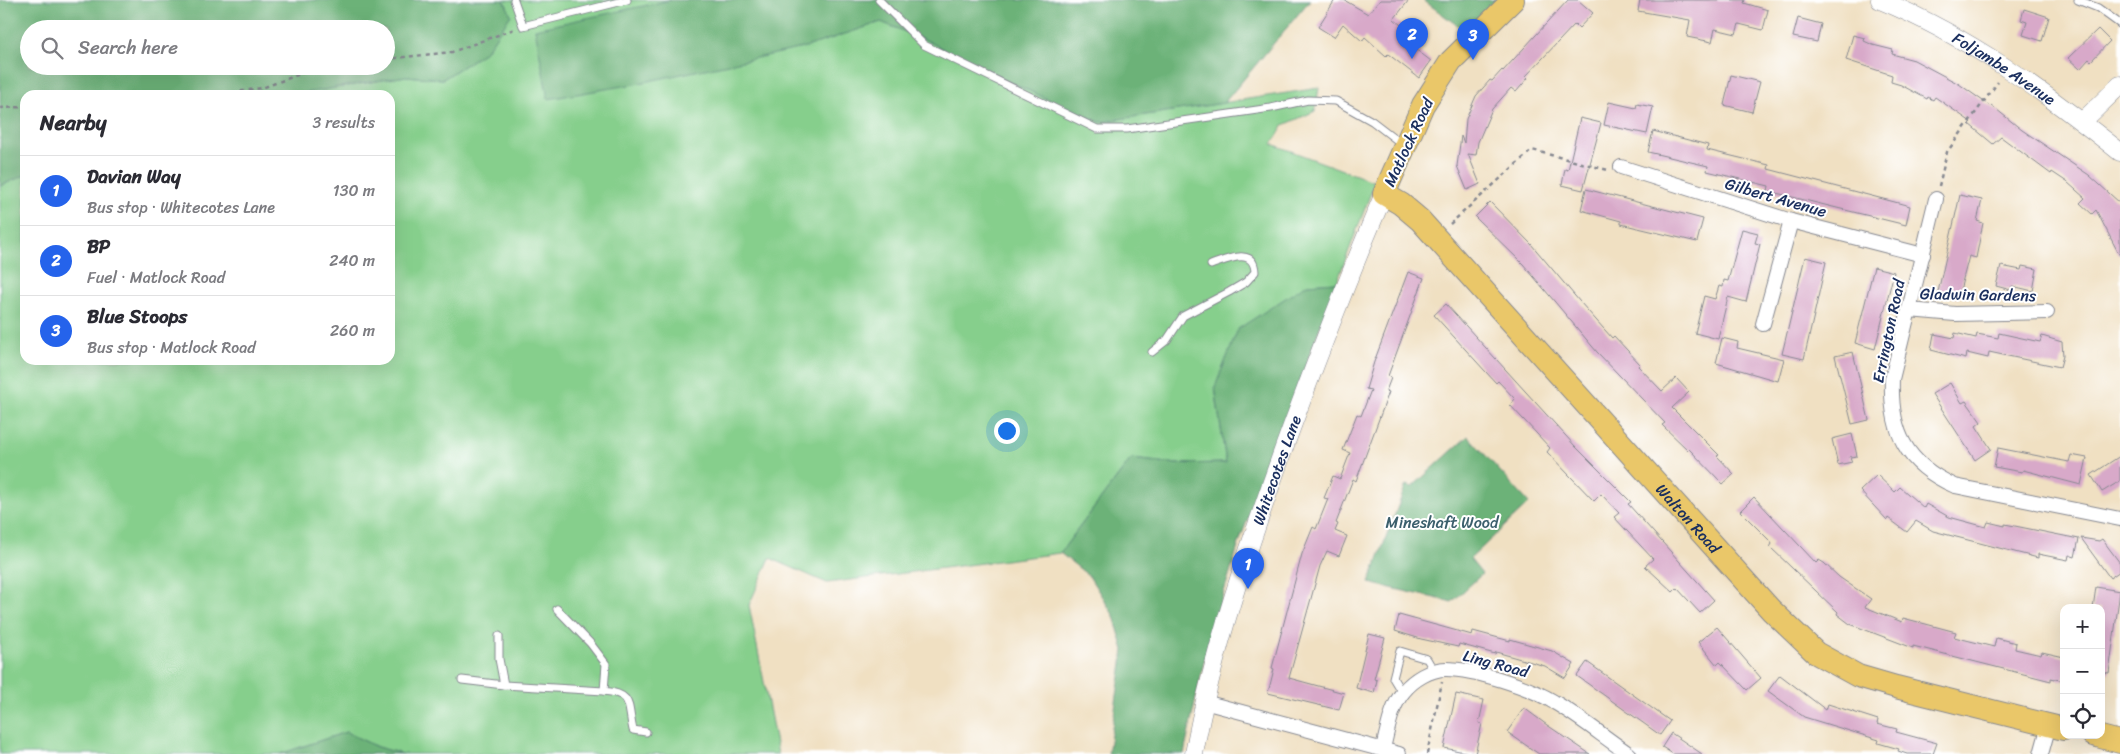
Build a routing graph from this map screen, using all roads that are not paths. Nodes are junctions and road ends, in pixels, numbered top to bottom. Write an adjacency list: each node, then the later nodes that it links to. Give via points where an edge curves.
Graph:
1 (514, 0): 2 (lane, via 523,26)
2 (627, 0)
3 (879, 0): 10 (lane, via 924,45 1097,129 1127,129 1308,100 1336,101 1372,121)
4 (1513, 0): 10 (main road, Matlock Road, via 1451,61 1423,105)
5 (1880, 0): 9 (street, Foljambe Avenue, via 1957,37)
6 (2078, 0): 7 (lane, via 2098,8)
7 (2120, 24)
8 (2120, 85): 9 (street)
9 (2082, 122): 11 (street, Foljambe Avenue)
10 (1404, 146): 13 (main road, Matlock Road)
11 (2120, 152)
12 (1621, 167): 15 (street, Gilbert Avenue)
13 (1384, 194): 30 (street, Whitecotes Lane, via 1325,338 1252,536); 31 (main road, Walton Road, via 1415,215 1436,237 1771,610 1816,653 1844,669 1881,683)
14 (1936, 199): 16 (street, Errington Road)
15 (1791, 221): 16 (street, Gilbert Avenue); 20 (street)
16 (1923, 255): 18 (street, Errington Road)
17 (1211, 265): 21 (lane, via 1242,256 1251,258 1256,272 1230,292 1183,316 1167,340)
18 (1909, 310): 19 (street, Gladwin Gardens, via 1955,314); 22 (street, Errington Road, via 1892,379 1891,405 1902,441 1917,460 1933,474 1961,487)
19 (2047, 312)
20 (1763, 324)
21 (1152, 352)
22 (2120, 519)
23 (556, 609): 28 (lane, via 606,664)
24 (499, 636): 27 (lane)
25 (1440, 670): 29 (street, via 1412,682); 29 (lane, via 1427,659 1400,651 1393,678); 38 (street, Ling Road, via 1465,671 1528,688 1554,702)
26 (462, 680): 27 (lane)
27 (504, 685): 28 (lane)
28 (604, 691): 32 (lane, via 622,694 627,699 633,730)
29 (1402, 693): 35 (street, via 1393,710)
30 (1204, 702): 35 (street); 36 (street, Whitecotes Lane)
31 (2056, 727): 39 (street)
32 (646, 732)
33 (2105, 738): 34 (main road)
34 (2120, 742)
35 (1383, 748): 37 (street)
36 (1194, 754)
37 (1399, 754)
38 (1629, 754)
39 (2041, 754)

